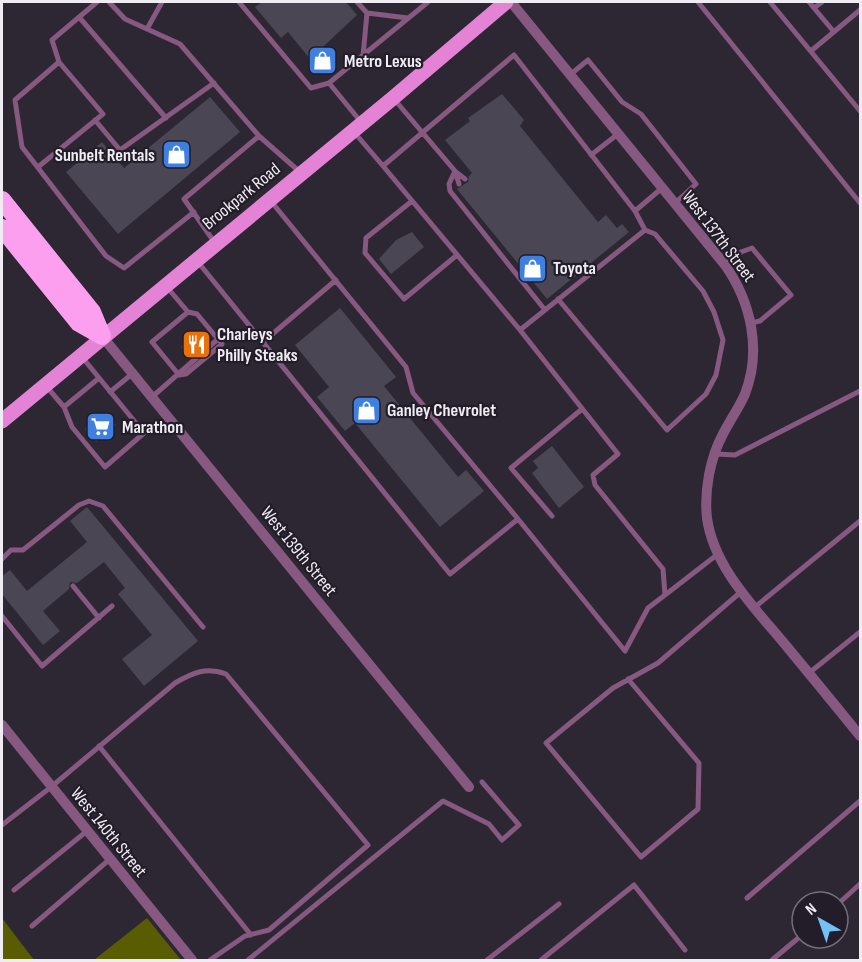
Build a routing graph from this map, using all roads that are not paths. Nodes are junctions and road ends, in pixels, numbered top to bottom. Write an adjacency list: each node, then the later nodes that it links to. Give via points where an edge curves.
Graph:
1 (98, 2): 16 (lane)
2 (109, 2): 18 (lane, via 125,19)
3 (162, 2): 18 (lane)
4 (238, 2): 25 (lane, via 310,88)
5 (357, 2): 15 (lane)
6 (428, 2): 17 (lane)
7 (506, 2): 26 (main road, Brookpark Road)
8 (511, 2): 23 (street, West 137th Street)
9 (698, 2): 45 (lane)
10 (770, 2): 20 (lane)
11 (809, 2): 13 (lane)
12 (822, 2): 13 (lane)
13 (814, 8): 19 (lane)
14 (861, 10): 19 (lane)
15 (367, 13): 17 (lane); 21 (lane)
16 (79, 17): 22 (lane, via 52,40); 28 (lane)
17 (408, 18): 21 (lane)
18 (147, 29): 24 (lane, via 180,44)
19 (834, 32): 20 (lane)
20 (811, 51): 27 (lane)
21 (363, 56): 25 (lane)
22 (59, 62): 29 (lane, via 103,114); 36 (lane, via 15,100 22,147)
23 (570, 75): 32 (street, West 137th Street); 46 (lane, via 588,60 622,102 641,114 696,184)
24 (214, 83): 28 (lane); 33 (lane)
25 (329, 83): 30 (lane)
26 (393, 98): 30 (main road, Brookpark Road); 31 (lane)
27 (861, 111)
28 (166, 118): 29 (lane, via 120,150)
29 (95, 120): 36 (lane)
30 (358, 127): 35 (lane); 38 (main road, Brookpark Road)
31 (423, 130): 34 (lane, via 514,55); 35 (lane, via 420,137); 37 (lane)
32 (618, 134): 34 (lane); 41 (street, West 137th Street)
33 (259, 136): 38 (lane); 48 (lane, via 184,199)
34 (591, 155): 47 (lane)
35 (383, 166): 44 (lane)
36 (38, 167): 48 (lane, via 106,256 124,268)
37 (455, 171): 39 (lane); 40 (lane); 58 (lane, via 450,191)
38 (301, 173): 42 (main road, Brookpark Road)
39 (465, 179)
40 (459, 184)
41 (662, 188): 46 (street, West 137th Street); 47 (lane)
42 (269, 198): 51 (main road, Brookpark Road); 55 (lane)
43 (2, 200): 62 (highway, via 93,312)
44 (412, 201): 52 (lane); 52 (lane, via 366,238 365,253 404,298)
45 (861, 202)
46 (675, 203): 54 (street, West 137th Street)
47 (635, 211): 50 (lane)
48 (194, 212): 51 (lane)
49 (2, 228): 62 (highway, via 79,323)
50 (645, 230): 57 (lane); 57 (lane, via 655,234 703,291 723,340 716,375 706,394 667,430)
51 (215, 243): 53 (main road, Brookpark Road)
52 (458, 255): 61 (lane)
53 (195, 259): 56 (main road, Brookpark Road); 63 (lane)
54 (725, 265): 60 (street, West 137th Street, via 744,296); 60 (lane, via 752,248 791,295 760,321)
55 (336, 280): 63 (lane); 77 (lane, via 406,367 413,393)
56 (165, 285): 59 (lane); 62 (main road, Brookpark Road)
57 (558, 299): 58 (lane)
58 (545, 310): 61 (lane)
59 (188, 312): 66 (lane, via 152,342); 66 (lane, via 196,314 222,344 186,374)
60 (751, 323): 75 (street, West 137th Street, via 751,373 745,394)
61 (520, 330): 73 (lane)
62 (102, 336): 64 (main road, Brookpark Road); 65 (street, West 139th Street)
63 (263, 342): 77 (lane, via 450,574)
64 (80, 355): 67 (lane); 68 (main road, Brookpark Road)
65 (133, 374): 70 (lane); 71 (street, West 139th Street)
66 (179, 375): 71 (lane)
67 (99, 378): 70 (lane); 72 (lane)
68 (45, 385): 72 (lane); 74 (main road, Brookpark Road)
69 (861, 391): 75 (lane, via 735,455)
70 (110, 392): 72 (lane, via 144,433 105,467 72,427)
71 (152, 397): 97 (street, West 139th Street)
72 (64, 407)
73 (582, 409): 76 (lane, via 512,468); 83 (lane, via 618,454 592,475 595,485 663,569)
74 (2, 421)
75 (715, 454): 79 (street, West 137th Street, via 707,519)
76 (552, 516)
77 (518, 519): 83 (lane, via 625,651 648,608)
78 (861, 521): 85 (lane)
79 (718, 554): 82 (street, West 137th Street); 83 (lane)
80 (2, 559): 88 (lane, via 11,550 23,550 89,501 103,506)
81 (73, 586): 87 (lane)
82 (742, 591): 85 (street, West 137th Street); 91 (lane, via 658,663)
83 (665, 595)
84 (112, 606): 87 (lane)
85 (755, 608): 90 (street, West 137th Street)
86 (2, 616): 87 (lane, via 42,666)
87 (99, 618)
88 (203, 627)
89 (861, 632): 90 (lane)
90 (809, 673): 93 (street, West 137th Street)
91 (628, 679): 91 (lane, via 546,743 641,857 698,809 699,763)
92 (2, 725): 96 (street, West 140th Street)
93 (861, 736)
94 (99, 746): 96 (lane); 106 (lane); 106 (lane, via 175,682 194,672 212,669 226,674 368,845 269,930)
95 (482, 782): 111 (lane, via 519,825 502,840 489,824 443,801)
96 (51, 787): 99 (lane); 100 (street, West 140th Street)
97 (470, 787)
98 (861, 801): 103 (lane)
99 (2, 825)
100 (87, 831): 101 (street, West 140th Street); 102 (lane)
101 (110, 860): 105 (lane); 109 (street, West 140th Street)
102 (14, 890)
103 (747, 898)
104 (559, 904): 112 (lane)
105 (32, 926)
106 (250, 935): 110 (lane)
107 (790, 945): 114 (lane)
108 (685, 950): 113 (lane, via 634,885)
109 (192, 960)
110 (210, 960)
111 (248, 960)
112 (487, 960)
113 (541, 960)
114 (772, 960)

